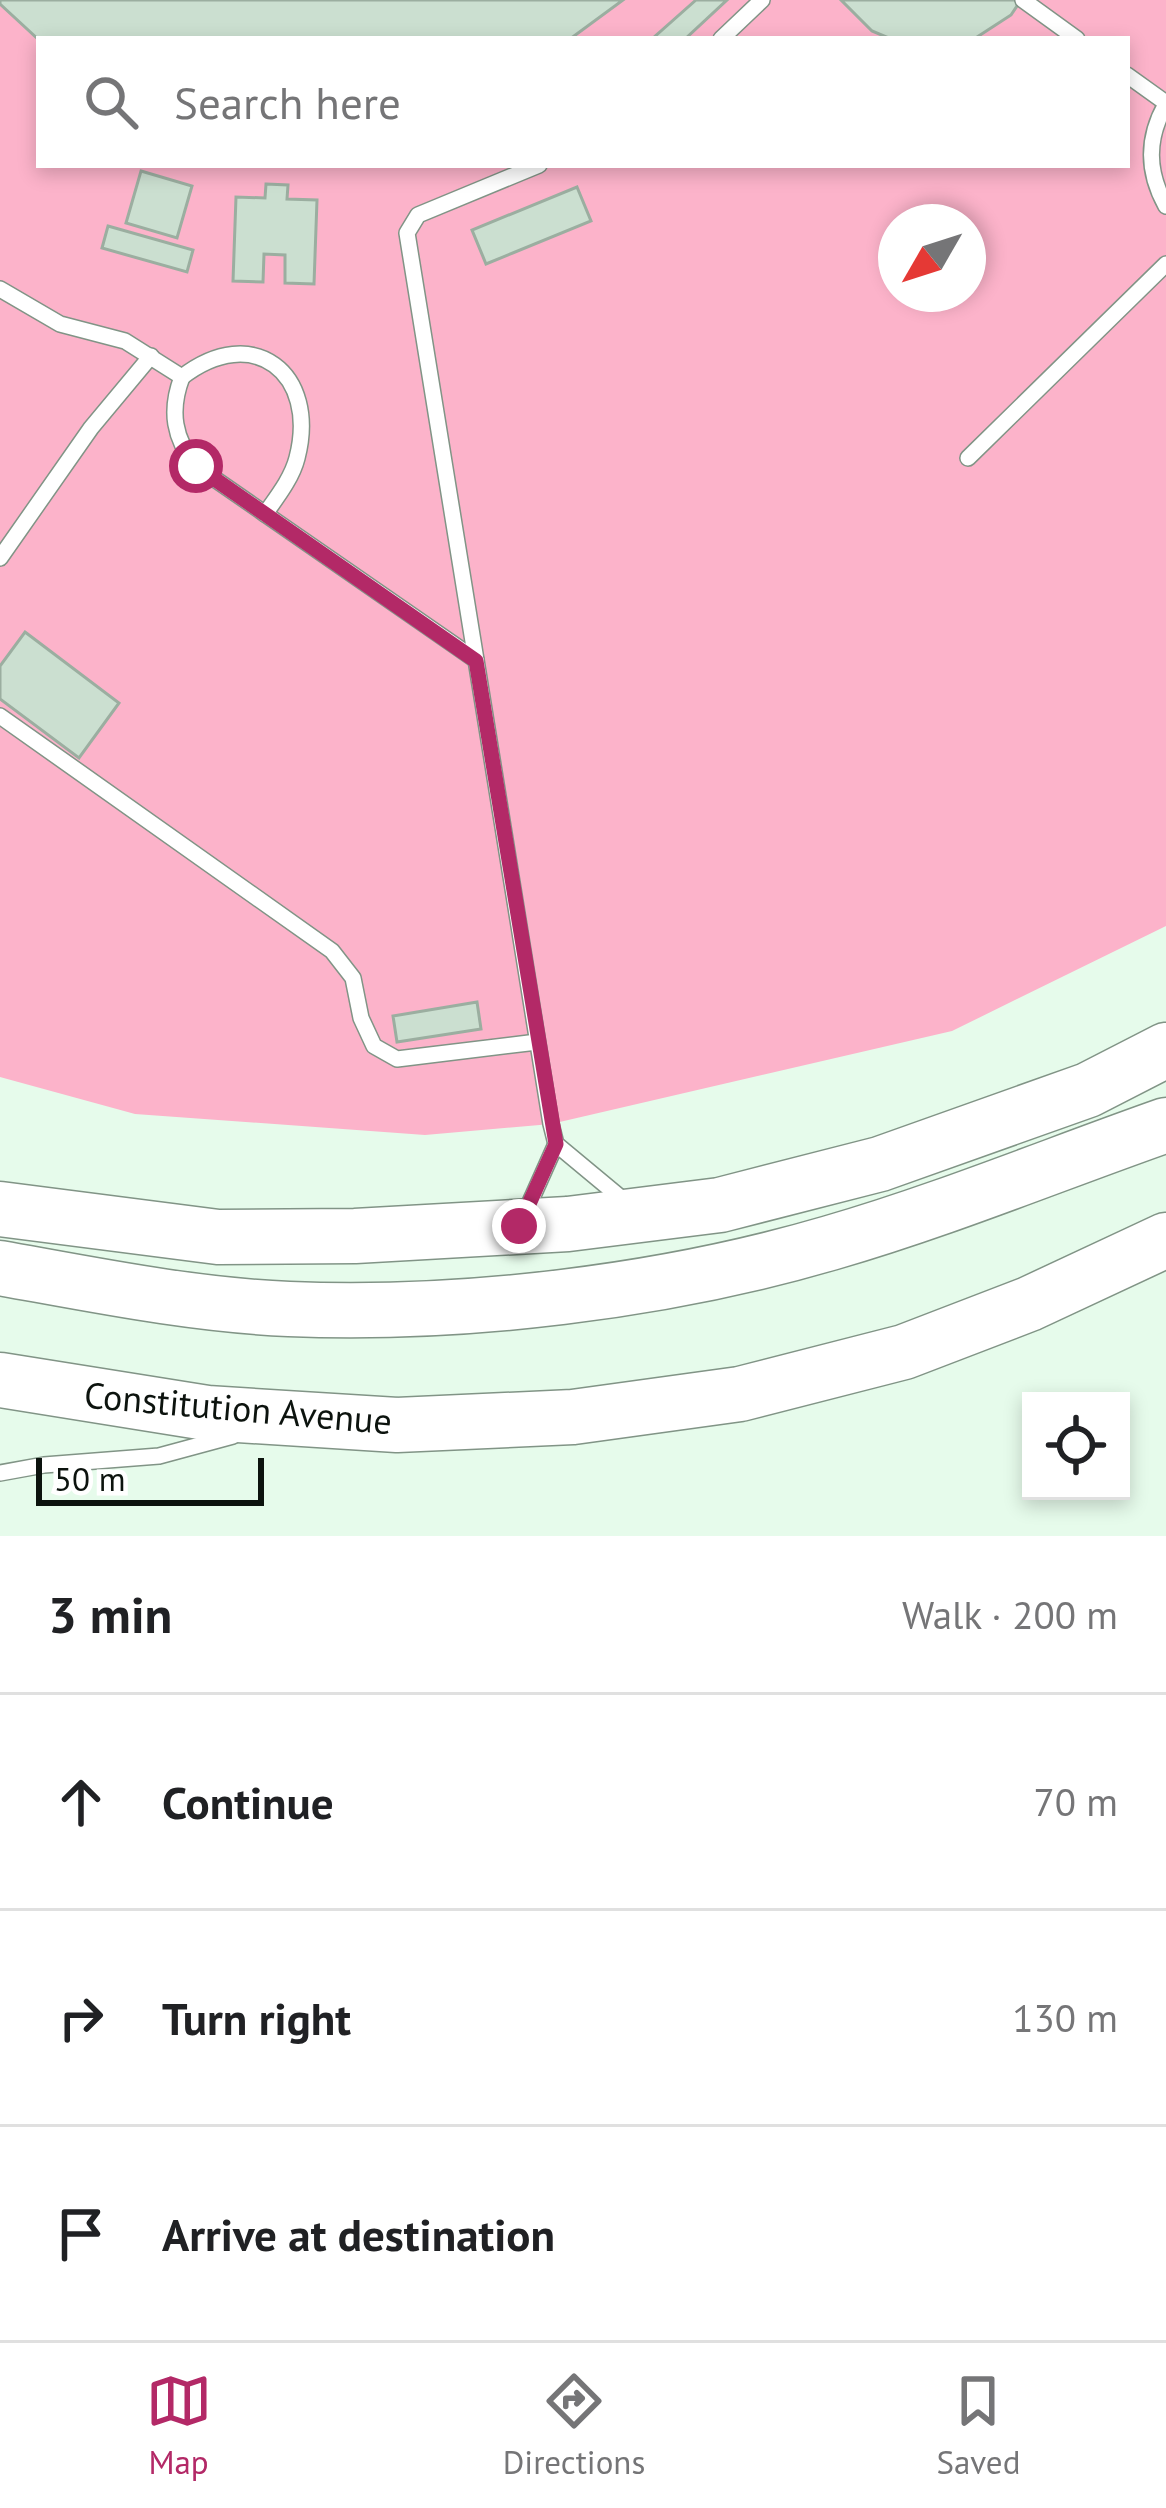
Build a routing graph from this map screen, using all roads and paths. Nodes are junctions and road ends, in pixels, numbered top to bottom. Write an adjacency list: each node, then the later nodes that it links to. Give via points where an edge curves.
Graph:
1 (762, 0): 3 (lane)
2 (1023, 0): 4 (lane)
3 (725, 36)
4 (1073, 36)
5 (1130, 77): 6 (lane)
6 (1166, 104): 8 (lane, via 1150,153)
7 (532, 168): 16 (lane, via 418,215 407,233)
8 (1166, 206)
9 (1166, 264): 13 (lane)
10 (0, 289): 11 (lane, via 60,324)
11 (152, 356): 12 (lane); 15 (lane)
12 (182, 377): 14 (lane, via 174,422 181,447); 14 (lane, via 200,363 254,355 291,378 302,404 299,448)
13 (968, 458)
14 (265, 514): 16 (lane)
15 (0, 559)
16 (476, 661): 18 (lane)
17 (0, 716): 18 (lane, via 332,951 353,978 374,1046 398,1059)
18 (537, 1042): 21 (lane)
19 (1166, 1050): 23 (highway, via 1088,1090 880,1164)
20 (1166, 1125): 22 (highway)
21 (556, 1144): 25 (lane); 26 (lane)
22 (947, 1202): 23 (highway, via 808,1211); 29 (highway, via 830,1243 656,1284 453,1306)
23 (720, 1204): 25 (highway)
24 (0, 1212): 26 (highway, via 218,1237); 29 (highway)
25 (641, 1215): 26 (highway)
26 (519, 1226)
27 (1166, 1240): 31 (highway, Constitution Avenue, via 904,1352 740,1394 573,1418 397,1425)
28 (0, 1268): 29 (highway)
29 (287, 1309)
30 (0, 1380): 31 (highway, Constitution Avenue, via 207,1413)
31 (295, 1418): 32 (lane, via 159,1456)
32 (0, 1473)

